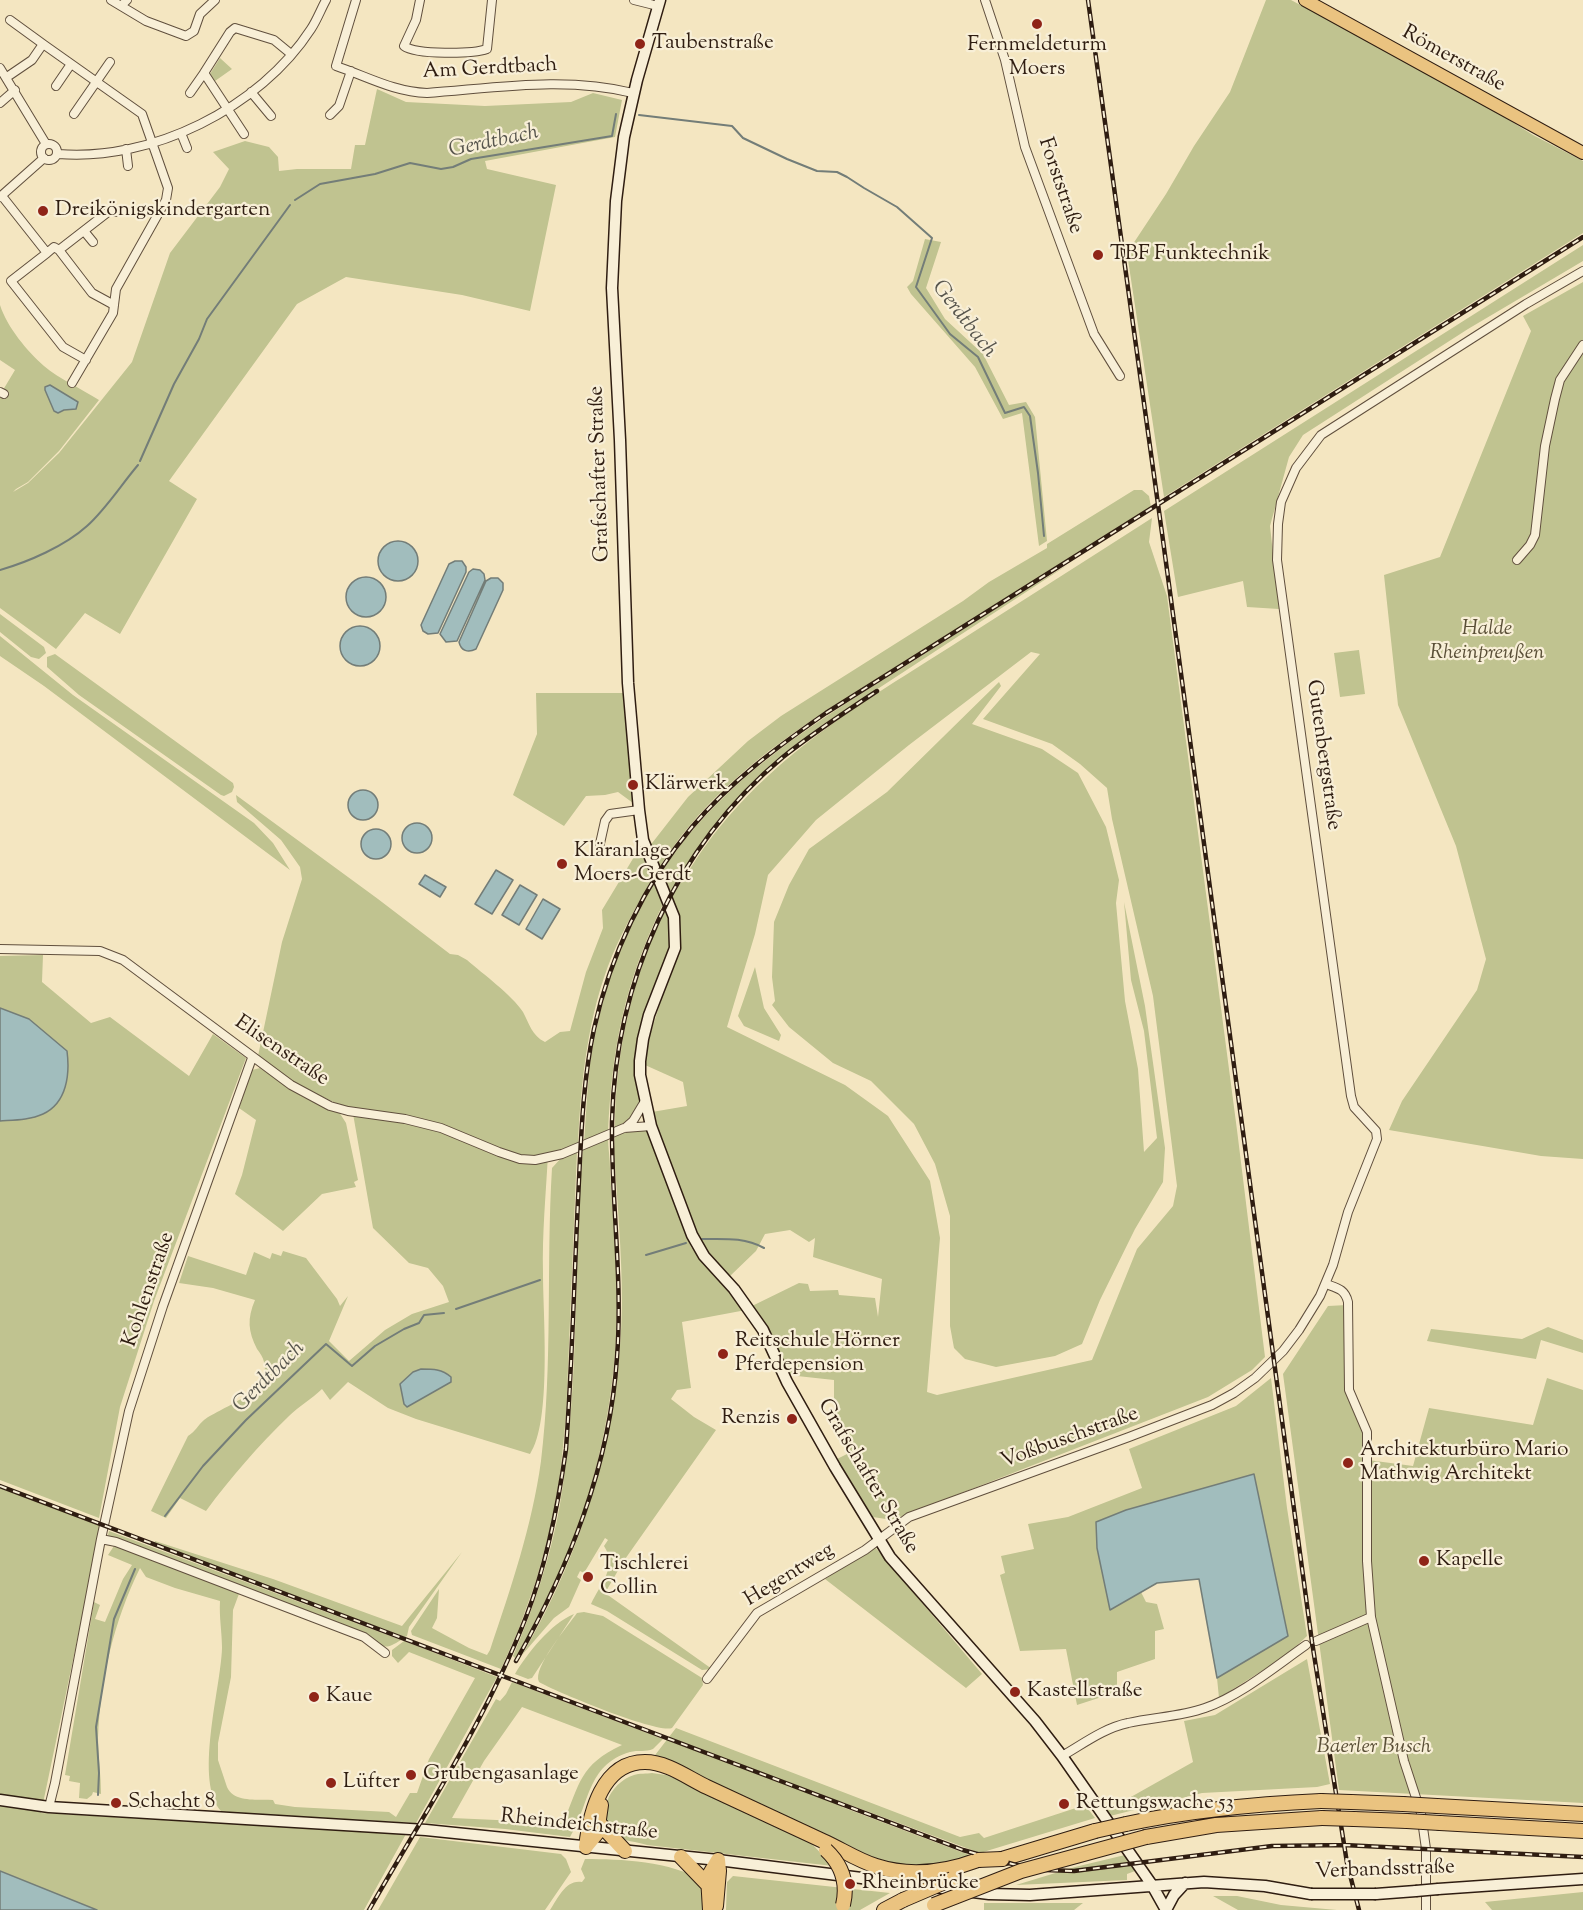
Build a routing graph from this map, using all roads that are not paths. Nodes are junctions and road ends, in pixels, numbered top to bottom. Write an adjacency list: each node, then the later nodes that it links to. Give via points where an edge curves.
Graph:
1 (111, 0): 10 (street)
2 (215, 0): 10 (street, via 200,15 194,31 186,36 146,21)
3 (326, 0): 14 (street)
4 (356, 0): 18 (street, via 336,66)
5 (420, 0): 6 (street, via 404,46 409,50 453,52 487,49)
6 (492, 0)
7 (634, 0): 11 (street)
8 (985, 0): 52 (street, Forststraße, via 1005,60 1025,147 1094,334)
9 (1305, 0): 38 (main road, Römerstraße)
10 (124, 3)
11 (659, 3): 26 (main road, Grafschafter Straße)
12 (10, 20): 13 (street)
13 (43, 44): 16 (street); 20 (street, via 32,60)
14 (291, 54): 19 (street, via 274,40 235,28); 24 (street)
15 (110, 62): 21 (street)
16 (72, 64): 21 (street); 22 (street)
17 (0, 68): 20 (street)
18 (351, 71): 26 (street, Am Gerdtbach, via 410,92 558,83 604,86); 30 (street, via 339,106)
19 (204, 73): 25 (street); 28 (street)
20 (7, 77): 23 (street)
21 (96, 82): 29 (street); 35 (street, via 142,114)
22 (56, 86)
23 (15, 90): 27 (street); 34 (street)
24 (250, 92): 28 (street); 31 (street)
25 (190, 93)
26 (633, 93): 55 (main road, Grafschafter Straße, via 616,201 612,288 628,683)
27 (0, 103)
28 (228, 108): 32 (street); 33 (street)
29 (75, 114)
30 (330, 115)
31 (271, 116)
32 (181, 133): 35 (street); 36 (street)
33 (244, 134)
34 (46, 144): 39 (street, via 55,145); 40 (street, via 41,150)
35 (154, 144): 37 (street); 43 (street, via 168,188)
36 (187, 148)
37 (126, 149): 39 (street, via 99,154); 41 (street)
38 (1583, 153)
39 (58, 154): 40 (street, via 53,159)
40 (44, 158): 42 (street)
41 (128, 166)
42 (1, 196): 47 (street)
43 (159, 213): 44 (street, via 108,212); 49 (street, via 116,289)
44 (84, 231): 45 (street); 46 (street)
45 (93, 242)
46 (59, 250): 47 (street, via 54,247); 49 (street, via 92,293)
47 (47, 253): 51 (street, via 11,281 63,347)
48 (1583, 271): 62 (street, Gutenbergstraße, via 1321,435 1296,468 1281,502 1277,560 1350,1096 1377,1138)
49 (114, 305): 51 (street, via 113,314)
50 (1583, 345): 54 (street, via 1557,389 1534,535)
51 (86, 360): 53 (street)
52 (1119, 376)
53 (72, 384)
54 (1516, 560)
55 (639, 810): 56 (street, via 610,814); 59 (main road, Grafschafter Straße, via 643,840 675,926 675,948 643,1039 640,1061)
56 (599, 848)
57 (0, 949): 58 (street, Elisenstraße, via 111,954)
58 (252, 1058): 61 (street, Elisenstraße, via 330,1106 441,1128 520,1159 550,1158); 64 (street, Kohlenstraße, via 132,1400)
59 (645, 1101): 60 (main road, Grafschafter Straße); 61 (street, Elisenstraße)
60 (651, 1126): 61 (street, Elisenstraße); 65 (main road, Grafschafter Straße, via 692,1235 763,1330 788,1382)
61 (624, 1128)
62 (1326, 1284): 63 (street, Gutenbergstraße, via 1311,1314); 66 (street, via 1342,1290 1348,1302 1349,1390 1367,1432)
63 (1269, 1364): 65 (street, Voßbuschstraße, via 1241,1388 1212,1405 920,1512)
64 (101, 1539): 69 (street, via 364,1637); 74 (street, Kohlenstraße)
65 (879, 1541): 70 (street, Hegentweg, via 757,1614); 71 (main road, Grafschafter Straße)
66 (1371, 1617): 67 (street); 96 (street, via 1421,1813 1426,1849)
67 (1316, 1641)
68 (1306, 1645): 71 (street, via 1211,1706 1126,1723)
69 (385, 1653)
70 (707, 1679)
71 (1062, 1756): 87 (main road, Grafschafter Straße)
72 (678, 1773): 76 (highway, via 644,1769 619,1778 602,1801); 78 (highway); 79 (highway, via 660,1764 644,1762 635,1762 615,1773 597,1799)
73 (0, 1800): 74 (main road, Rheindeichstraße)
74 (49, 1807): 79 (main road, Rheindeichstraße, via 426,1830)
75 (1583, 1814): 83 (highway, bridge, via 1351,1802 1263,1803 1126,1824)
76 (600, 1824): 79 (highway); 80 (highway)
77 (1583, 1831): 88 (highway, bridge, via 1354,1819 1268,1820 1146,1837 1021,1871)
78 (804, 1834): 83 (highway, via 885,1869 932,1872); 89 (highway, bridge, via 826,1850 839,1866 844,1878)
79 (586, 1847): 80 (main road, Rheindeichstraße)
80 (625, 1851): 81 (main road, Rheindeichstraße)
81 (681, 1857): 82 (main road, Rheindeichstraße); 86 (highway)
82 (718, 1860): 86 (highway); 87 (main road, Rheindeichstraße, via 988,1894 1030,1895); 92 (highway)
83 (982, 1862): 93 (highway, bridge)
84 (1583, 1879): 85 (main road, Verbandsstraße, bridge, via 1376,1894 1311,1894 1228,1882)
85 (1185, 1882): 87 (main road, Verbandsstraße); 95 (main road)
86 (707, 1884): 91 (highway)
87 (1152, 1885): 95 (main road, Grafschafter Straße)
88 (975, 1888): 90 (highway, bridge); 94 (highway)
89 (843, 1908)
90 (928, 1908)
91 (710, 1910)
92 (717, 1910)
93 (884, 1910)
94 (951, 1910)
95 (1166, 1910)
96 (1426, 1910)

